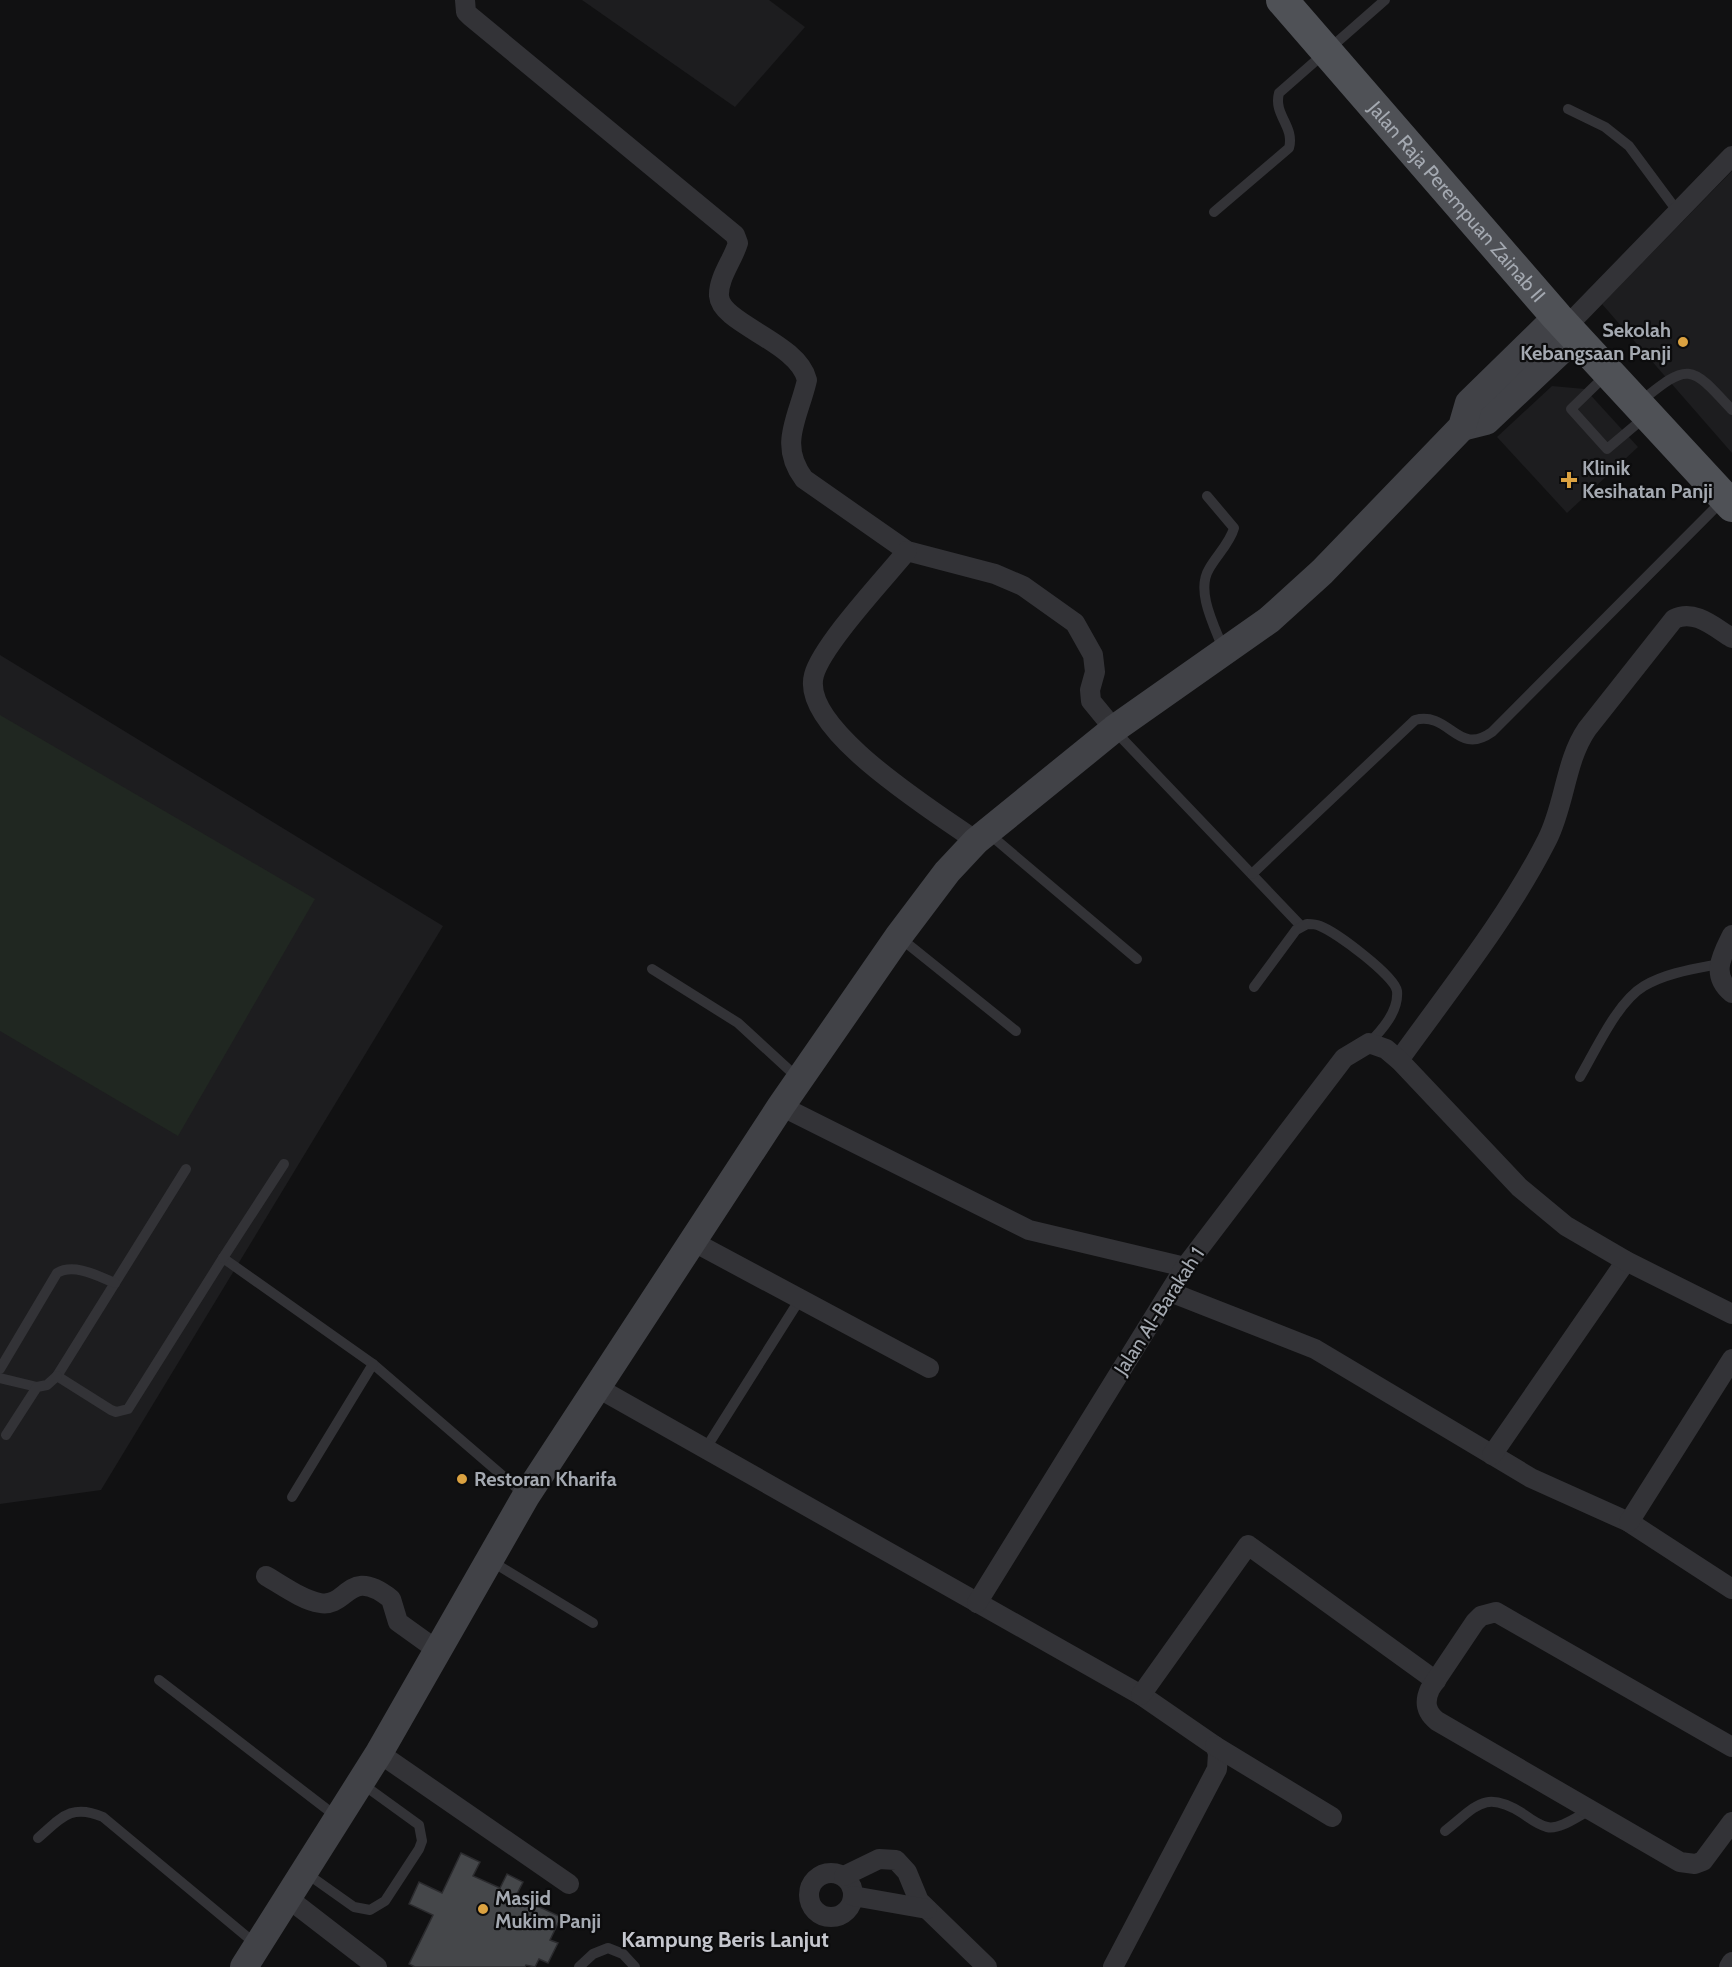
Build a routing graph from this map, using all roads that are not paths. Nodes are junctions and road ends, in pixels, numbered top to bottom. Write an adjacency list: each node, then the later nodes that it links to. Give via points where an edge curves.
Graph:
1 (465, 0): 15 (street, via 470,16 735,235 738,243 719,289 722,306 801,363 807,380 789,444 793,465 804,479)
2 (1282, 0): 4 (main road, Jalan Raja Perempuan Zainab II)
3 (1385, 0): 4 (lane)
4 (1328, 50): 7 (lane, via 1279,93 1277,110 1290,131 1289,148); 9 (main road, Jalan Raja Perempuan Zainab II)
5 (1568, 109): 8 (lane, via 1605,127 1629,146)
6 (1732, 156): 8 (street)
7 (1214, 212)
8 (1678, 212): 9 (street)
9 (1566, 327): 10 (main road, Jalan Raja Perempuan Zainab II); 17 (street, via 1486,422 1462,427 1322,572 1269,620)
10 (1608, 373): 11 (main road, Jalan Raja Perempuan Zainab II); 11 (lane, via 1571,409 1607,449)
11 (1642, 409): 12 (lane, via 1668,379 1684,373 1700,376); 14 (main road, Jalan Raja Perempuan Zainab II)
12 (1732, 410)
13 (1207, 496): 17 (lane, via 1234,528 1207,572 1204,588)
14 (1728, 502): 20 (lane, via 1492,732 1467,740 1440,721 1415,720)
15 (907, 551): 18 (street, via 995,574 1023,586 1076,623 1093,655 1091,701); 19 (street, via 826,650 811,686 824,718 850,748)
16 (1732, 638): 31 (street, via 1695,616 1685,614 1674,619 1587,729 1547,842 1491,931)
17 (1224, 651): 18 (street)
18 (1114, 729): 19 (street); 20 (lane)
19 (981, 836): 23 (street, via 947,872); 24 (lane)
20 (1252, 874): 21 (lane)
21 (1301, 926): 27 (lane); 30 (lane, via 1323,927 1385,973 1396,987 1397,997 1387,1024)
22 (1732, 935): 25 (street)
23 (898, 937): 29 (lane); 33 (street)
24 (1137, 959)
25 (1719, 964): 28 (street, via 1721,981); 32 (lane, via 1679,972 1643,987 1624,1003)
26 (652, 969): 33 (lane, via 738,1023)
27 (1254, 987)
28 (1732, 993)
29 (1016, 1031)
30 (1369, 1043): 31 (street); 40 (street, Jalan Al-Barakah 1, via 1344,1058)
31 (1400, 1060): 39 (street, via 1519,1187 1566,1226)
32 (1580, 1077)
33 (799, 1079): 34 (street)
34 (781, 1106): 37 (street); 40 (street, via 1029,1230)
35 (284, 1164): 38 (lane)
36 (186, 1169): 41 (lane)
37 (692, 1240): 43 (street); 52 (street)
38 (223, 1258): 46 (lane); 49 (lane, via 128,1409 111,1410)
39 (1626, 1261): 44 (street); 55 (street)
40 (1185, 1267): 42 (street, Jalan Al-Barakah 1)
41 (115, 1283): 48 (lane, via 85,1271 57,1274); 49 (lane)
42 (1170, 1292): 55 (street, via 1315,1349); 62 (street, Jalan Al-Barakah 1)
43 (800, 1299): 47 (street); 54 (lane)
44 (1732, 1314)
45 (1732, 1359): 58 (street)
46 (373, 1364): 56 (lane); 57 (lane)
47 (929, 1368)
48 (0, 1369)
49 (57, 1376): 51 (lane)
50 (0, 1378): 51 (lane)
51 (38, 1387): 53 (lane)
52 (598, 1388): 54 (street); 56 (street)
53 (6, 1435)
54 (706, 1448): 62 (street)
55 (1492, 1455): 58 (street, via 1531,1478)
56 (526, 1496): 59 (street)
57 (292, 1497)
58 (1629, 1522): 61 (street)
59 (489, 1560): 63 (lane); 64 (street)
60 (266, 1576): 64 (street, via 321,1603 354,1587 370,1587 391,1599 402,1626)
61 (1732, 1589)
62 (977, 1603): 67 (street)
63 (593, 1623)
64 (437, 1650): 70 (street)
65 (159, 1680): 74 (lane)
66 (1436, 1681): 67 (street, via 1248,1545); 69 (street, via 1475,1622 1488,1612 1496,1612); 72 (street, via 1426,1701 1431,1716)
67 (1141, 1695): 68 (street)
68 (1215, 1746): 73 (street); 90 (street, via 1217,1769)
69 (1732, 1747)
70 (379, 1753): 71 (street); 80 (street)
71 (361, 1783): 74 (street); 78 (lane, via 418,1825 422,1841 419,1849 385,1901 370,1910 354,1907)
72 (1590, 1810): 75 (street, via 1687,1864 1695,1864 1708,1855); 76 (lane, via 1547,1827 1494,1800 1481,1803)
73 (1332, 1817)
74 (339, 1819): 78 (street)
75 (1732, 1822)
76 (1445, 1831)
77 (38, 1838): 84 (lane, via 68,1812 89,1810 103,1817)
78 (306, 1873): 82 (street)
79 (844, 1876): 81 (street); 81 (street, via 831,1872 819,1876 811,1886 812,1904 826,1916 839,1916 849,1908); 83 (street, via 879,1859 896,1860 903,1865 917,1898)
80 (569, 1884)
81 (854, 1896): 83 (street)
82 (289, 1899): 84 (street); 86 (street)
83 (927, 1909): 89 (street)
84 (251, 1956)
85 (1732, 1962): 91 (street)
86 (376, 1967)
87 (579, 1967): 88 (lane, via 593,1954 608,1948 623,1954)
88 (635, 1967)
89 (987, 1967)
90 (1113, 1967)
91 (1728, 1967)

